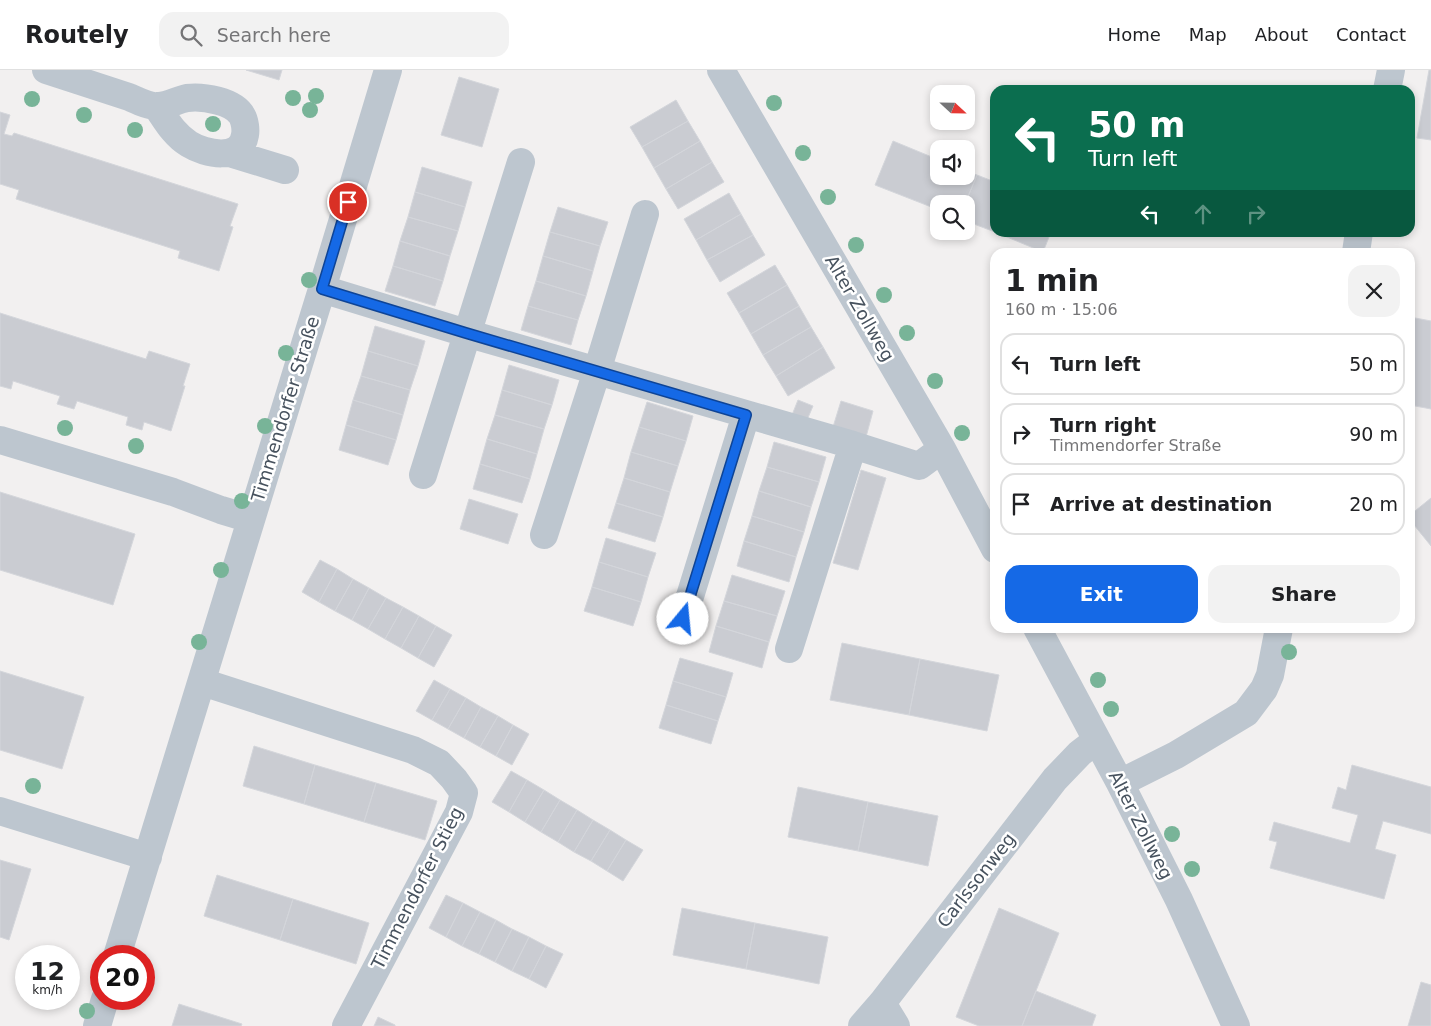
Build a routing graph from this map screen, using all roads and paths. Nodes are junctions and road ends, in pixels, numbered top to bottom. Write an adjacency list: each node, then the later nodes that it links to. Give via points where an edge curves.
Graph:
1 (46, 70): 6 (street)
2 (388, 70): 11 (street, Timmendorfer Straße)
3 (721, 70): 17 (street, Alter Zollweg)
4 (1390, 70): 5 (street)
5 (1388, 85)
6 (157, 107): 7 (street, via 187,144 215,154); 7 (street, via 187,98 207,99 232,106 242,116 245,137 240,147)
7 (230, 153): 9 (street)
8 (521, 162): 12 (street)
9 (285, 170)
10 (645, 214): 13 (street)
11 (322, 289): 12 (street); 19 (street, Timmendorfer Straße)
12 (466, 333): 13 (street); 18 (street)
13 (597, 371): 14 (street); 20 (street)
14 (746, 415): 16 (street); 22 (street)
15 (0, 440): 19 (street, Timmendorfer Straße)
16 (853, 445): 17 (street, via 919,466); 25 (street)
17 (942, 449): 21 (street, Alter Zollweg)
18 (423, 475)
19 (251, 519): 26 (street, Timmendorfer Straße)
20 (544, 535)
21 (990, 540)
22 (683, 619)
23 (1040, 633): 27 (street, Alter Zollweg)
24 (1278, 633): 28 (street, via 1270,675 1246,713 1176,755)
25 (789, 649)
26 (202, 682): 30 (street, Timmendorfer Straße); 35 (street, Timmendorfer Stieg, via 413,750 439,763 464,793 459,812)
27 (1097, 740): 28 (street, Alter Zollweg); 32 (street, Carlssonweg, via 1054,779)
28 (1120, 782): 38 (street, Alter Zollweg, via 1179,900)
29 (0, 811): 30 (street)
30 (148, 857): 31 (street, Timmendorfer Straße)
31 (120, 945)
32 (882, 1002): 36 (street, Carlssonweg); 37 (street)
33 (102, 1010): 34 (street)
34 (97, 1026)
35 (346, 1026)
36 (862, 1026)
37 (896, 1026)
38 (1236, 1026)

